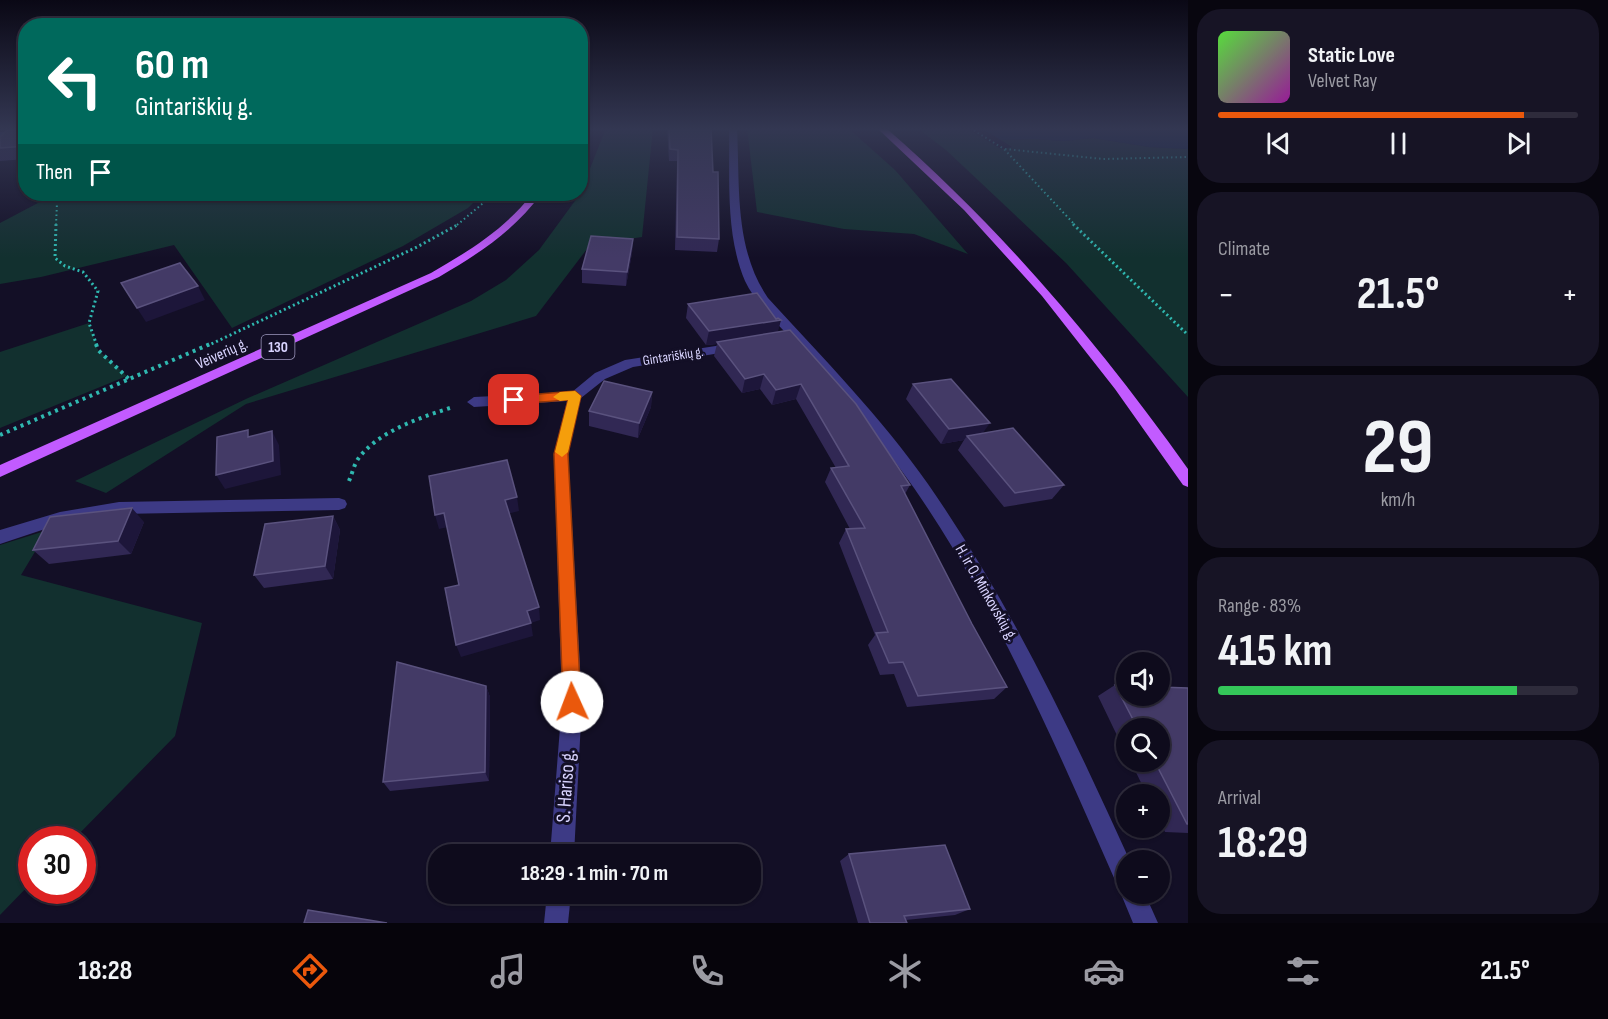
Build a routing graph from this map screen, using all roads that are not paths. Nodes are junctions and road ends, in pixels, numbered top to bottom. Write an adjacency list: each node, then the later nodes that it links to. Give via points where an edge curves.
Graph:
1 (735, 171): 12 (street, H. ir O. Minkovskių g., via 737,232 751,281 792,338 875,426 915,478 982,580 1052,713)
2 (930, 171): 8 (main road, via 1021,264 1092,349)
3 (531, 201): 7 (main road, Veiverių g. / 130, via 501,233 435,275)
4 (753, 344): 5 (street, Gintariškių g., via 630,363 600,376)
5 (575, 396): 6 (street); 11 (street, S. Hariso g., via 561,454 572,702)
6 (474, 402)
7 (0, 471)
8 (1188, 481)
9 (339, 504): 10 (street, via 118,508 60,518)
10 (0, 537)
11 (563, 844)
12 (1116, 857)
13 (558, 904): 15 (street)
14 (1137, 904): 16 (street)
15 (556, 923)
16 (1146, 923)

